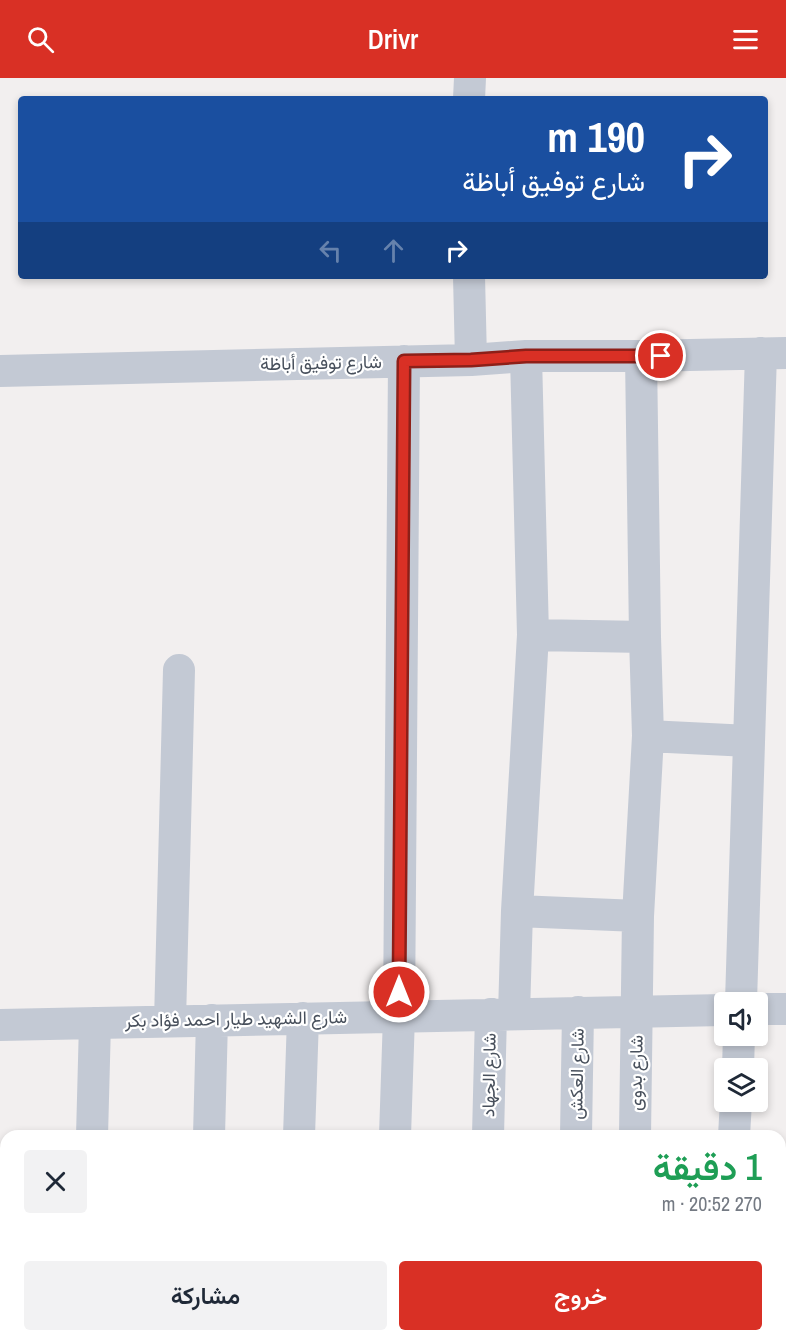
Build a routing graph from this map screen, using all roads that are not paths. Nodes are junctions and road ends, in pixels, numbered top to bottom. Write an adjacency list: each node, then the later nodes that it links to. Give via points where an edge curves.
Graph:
1 (470, 78): 2 (street)
2 (469, 96)
3 (469, 279): 7 (street)
4 (774, 353): 6 (street, شارع توفيق أباظة); 14 (street)
5 (526, 356): 6 (street, شارع توفيق أباظة); 7 (street, شارع توفيق أباظة); 10 (street, شارع الجهاد)
6 (641, 356): 11 (street, شارع بدوى)
7 (471, 360): 8 (street, شارع توفيق أباظة)
8 (404, 361): 9 (street, شارع توفيق أباظة); 24 (street)
9 (0, 371)
10 (533, 634): 11 (street); 15 (street, شارع الجهاد)
11 (645, 637): 13 (street, شارع بدوى)
12 (179, 670): 27 (street)
13 (648, 736): 14 (street); 16 (street, شارع بدوى)
14 (749, 741): 17 (street)
15 (517, 911): 16 (street); 23 (street, شارع الجهاد)
16 (638, 916): 21 (street, شارع بدوى)
17 (741, 992)
18 (786, 1009): 20 (street)
19 (714, 1010): 21 (street, شارع الشهيد طيار احمد فؤاد بكر)
20 (768, 1010)
21 (637, 1011): 22 (street, شارع الشهيد طيار احمد فؤاد بكر); 37 (street, شارع بدوى)
22 (578, 1012): 23 (street, شارع الشهيد طيار احمد فؤاد بكر); 36 (street, شارع العكش)
23 (502, 1014): 24 (street, شارع الشهيد طيار احمد فؤاد بكر); 35 (street, شارع الجهاد)
24 (399, 1016): 25 (street, شارع الشهيد طيار احمد فؤاد بكر); 34 (street)
25 (303, 1018): 26 (street, شارع الشهيد طيار احمد فؤاد بكر); 33 (street)
26 (212, 1020): 27 (street, شارع الشهيد طيار احمد فؤاد بكر); 32 (street)
27 (170, 1021): 28 (street, شارع الشهيد طيار احمد فؤاد بكر)
28 (95, 1023): 29 (street, شارع الشهيد طيار احمد فؤاد بكر); 31 (street)
29 (0, 1025)
30 (735, 1112): 38 (street)
31 (92, 1130)
32 (209, 1130)
33 (299, 1130)
34 (395, 1130)
35 (489, 1130)
36 (576, 1130)
37 (635, 1130)
38 (734, 1130)

